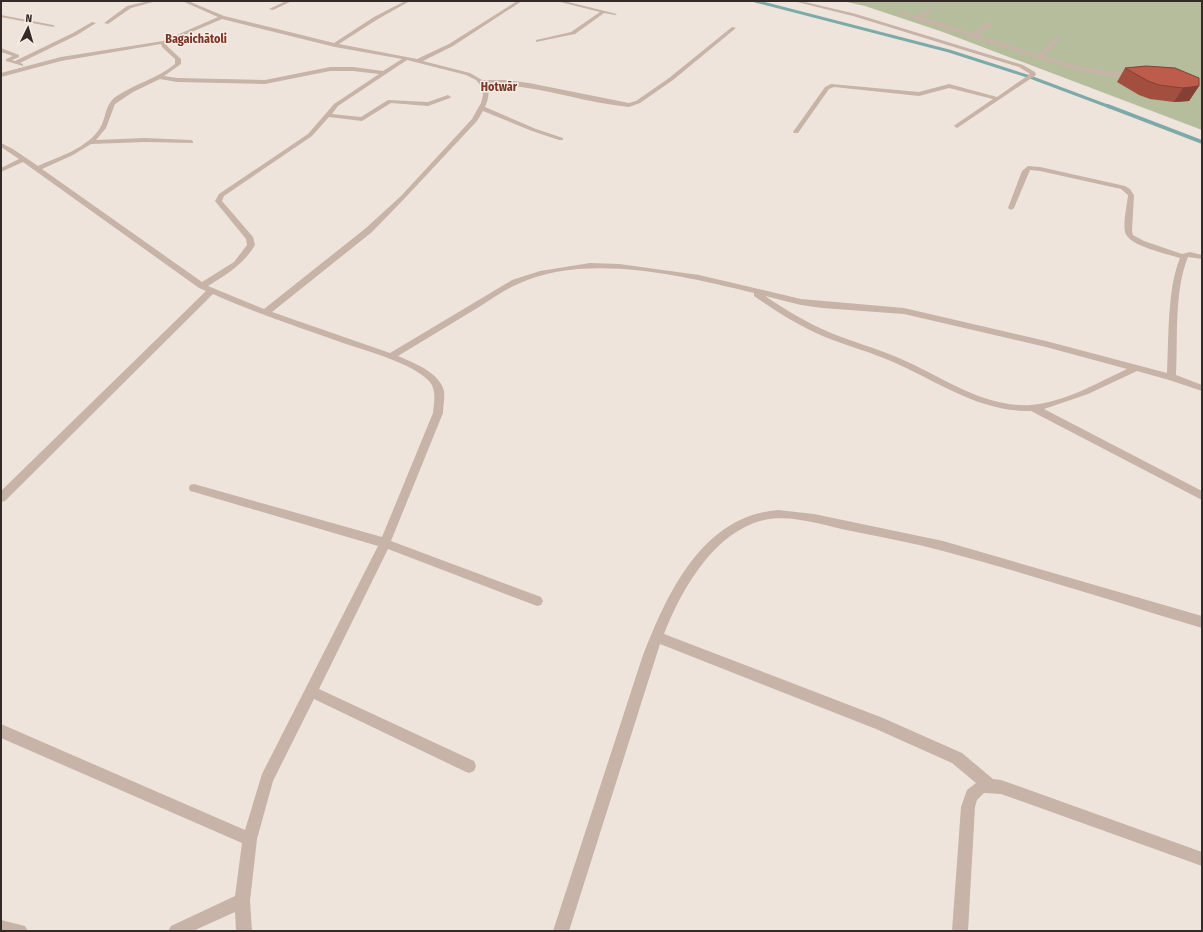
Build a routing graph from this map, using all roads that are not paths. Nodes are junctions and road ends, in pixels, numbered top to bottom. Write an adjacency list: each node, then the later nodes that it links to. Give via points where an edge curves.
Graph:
1 (155, 1): 17 (street, via 129,7)
2 (184, 1): 14 (street)
3 (290, 1): 8 (street)
4 (408, 1): 25 (street)
5 (520, 1): 29 (street, via 451,45)
6 (558, 1): 10 (street)
7 (794, 1): 38 (street, via 923,35 1021,66 1032,72 1031,77)
8 (271, 9)
9 (931, 10): 15 (street)
10 (604, 11): 12 (street); 23 (street, via 573,33)
11 (898, 11): 15 (street)
12 (615, 14)
13 (1, 16): 19 (street)
14 (222, 17): 24 (street); 25 (street)
15 (917, 18): 21 (street)
16 (94, 23): 30 (street)
17 (106, 23)
18 (991, 23): 21 (street)
19 (53, 26)
20 (734, 28): 36 (street, via 670,79 633,104 619,104 518,84)
21 (972, 36): 27 (street)
22 (1057, 39): 27 (street)
23 (538, 41)
24 (164, 42): 31 (street); 35 (street, via 164,46 179,61)
25 (335, 45): 28 (street)
26 (1, 50): 30 (street, via 17,56 8,60)
27 (1040, 57): 34 (street, via 1102,73)
28 (406, 59): 29 (street); 32 (street)
29 (418, 61): 36 (street, via 468,74)
30 (15, 63): 31 (street)
31 (29, 67): 33 (street)
32 (383, 73): 35 (street, via 336,68 265,82); 40 (street, via 336,105)
33 (1, 76)
34 (1140, 76)
35 (159, 78): 44 (street, via 110,105 101,131)
36 (482, 82): 39 (street, via 486,95)
37 (448, 96): 40 (street, via 428,104 390,101 362,119)
38 (998, 99): 41 (street); 42 (street, via 949,86 919,94 833,85 826,88)
39 (482, 108): 43 (street); 55 (street, via 476,120 369,230)
40 (328, 115): 53 (street, via 310,135 221,195 218,201 250,239 251,245 247,252)
41 (957, 126)
42 (796, 132)
43 (561, 139)
44 (89, 142): 45 (street); 48 (street)
45 (191, 142)
46 (1, 145): 47 (street)
47 (24, 159): 48 (street); 49 (street)
48 (36, 169): 53 (street)
49 (1, 170)
50 (1011, 208): 52 (street, via 1028,168 1123,187 1131,194 1128,231 1130,236 1141,243)
51 (1202, 256): 52 (street, via 1190,254)
52 (1184, 257): 58 (street, via 1175,299)
53 (207, 288): 55 (street); 63 (street)
54 (752, 290): 56 (street, via 699,277 626,267 590,265 560,269 515,282); 57 (street, via 822,305 904,311); 60 (street, via 815,330 898,361 962,393 991,404)
55 (265, 313): 56 (street)
56 (391, 356): 64 (street, via 432,379 439,391 438,413)
57 (1136, 368): 58 (street); 60 (street, via 1062,400)
58 (1171, 377): 59 (street)
59 (1202, 388)
60 (1033, 408): 62 (street)
61 (194, 488): 64 (street)
62 (1202, 496)
63 (1, 498)
64 (385, 543): 65 (street); 68 (street)
65 (537, 601)
66 (1202, 622): 67 (street, via 943,546 812,519 770,516 754,518 735,528 696,564 661,622)
67 (656, 637): 71 (street, via 942,751 956,758); 79 (street)
68 (310, 691): 70 (street); 72 (street, via 267,779)
69 (1, 731): 72 (street)
70 (469, 766)
71 (990, 785): 73 (street); 80 (street, via 977,790 970,797)
72 (250, 839): 74 (street)
73 (1202, 859)
74 (242, 902): 77 (street); 78 (street)
75 (1, 928): 76 (street)
76 (20, 931)
77 (176, 931)
78 (244, 931)
79 (561, 931)
80 (960, 931)

